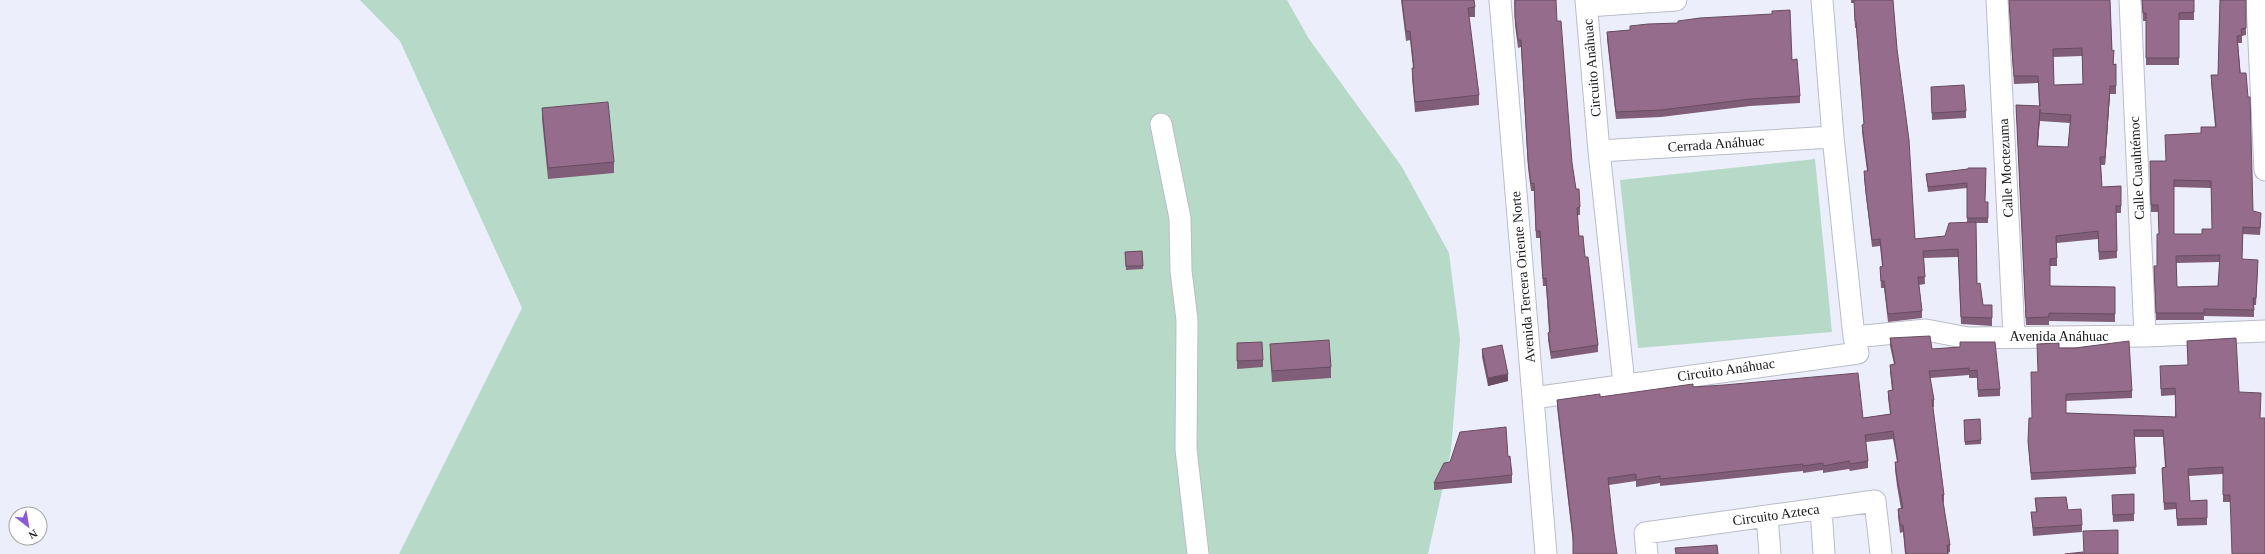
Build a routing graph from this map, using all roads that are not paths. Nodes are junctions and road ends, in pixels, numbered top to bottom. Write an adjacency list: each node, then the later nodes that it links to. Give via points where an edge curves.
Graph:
1 (1500, 0): 17 (street, Avenida Tercera Oriente Norte)
2 (1676, 0): 7 (street)
3 (1822, 0): 9 (street, Circuito Anáhuac)
4 (1997, 0): 13 (street, Calle Moctezuma)
5 (2130, 0): 14 (street, Calle Cuauhtémoc)
6 (2257, 0): 11 (street)
7 (1586, 3): 10 (street, Circuito Anáhuac)
8 (1161, 124): 20 (street, via 1180,218 1181,271 1186,320 1186,449)
9 (1832, 137): 10 (street, Cerrada Anáhuac); 15 (street, Circuito Anáhuac)
10 (1599, 151): 16 (street, Circuito Anáhuac)
11 (2265, 170)
12 (2265, 331): 14 (street, Avenida Anáhuac)
13 (2014, 336): 14 (street, Avenida Anáhuac); 15 (street, Avenida Anáhuac, via 1968,338 1926,330)
14 (2145, 336)
15 (1854, 337): 16 (street, Circuito Anáhuac, via 1858,353)
16 (1624, 384): 17 (street)
17 (1533, 398): 21 (street, Avenida Tercera Oriente Norte)
18 (1821, 509): 19 (street, Circuito Azteca); 24 (street); 25 (street, Circuito Azteca, via 1875,502)
19 (1767, 516): 22 (street, Circuito Azteca, via 1645,533); 23 (street)
20 (1198, 554)
21 (1546, 554)
22 (1647, 554)
23 (1770, 554)
24 (1824, 554)
25 (1881, 554)

